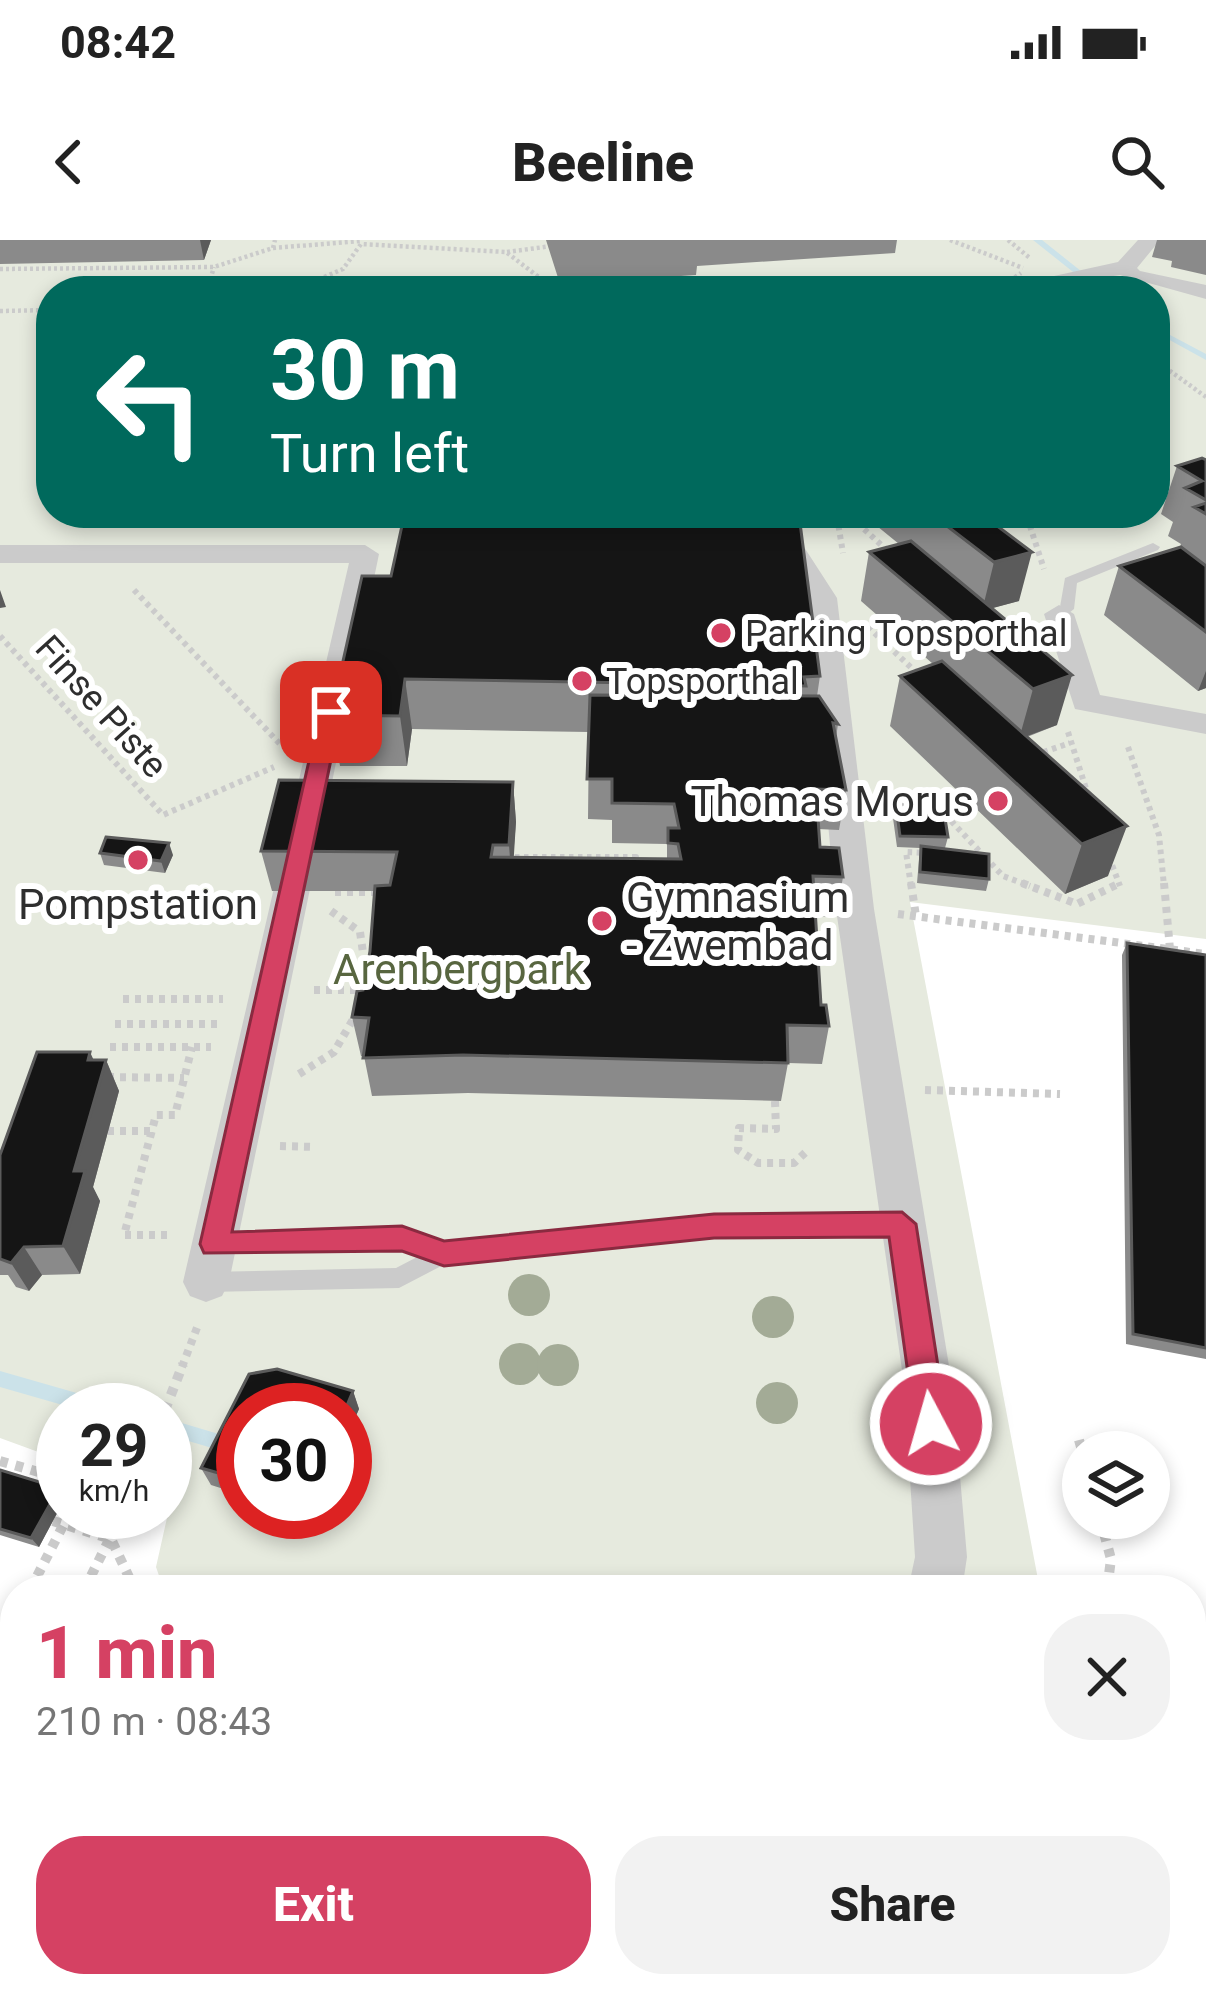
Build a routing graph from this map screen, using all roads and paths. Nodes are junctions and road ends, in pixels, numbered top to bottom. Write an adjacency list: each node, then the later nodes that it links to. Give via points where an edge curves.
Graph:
1 (274, 240): 7 (path)
2 (950, 240): 15 (path, via 1027,269)
3 (1008, 240): 16 (path)
4 (1149, 240): 11 (street)
5 (361, 242): 7 (path); 8 (path); 13 (path, via 358,256)
6 (556, 246): 8 (path)
7 (273, 248): 9 (path)
8 (506, 252): 14 (path)
9 (214, 267): 10 (path); 12 (path)
10 (0, 269)
11 (1114, 270): 17 (street); 18 (street)
12 (211, 276)
13 (324, 276)
14 (537, 276)
15 (1017, 276)
16 (1052, 276)
17 (1075, 276)
18 (1133, 276)
19 (1170, 284): 20 (street)
20 (1206, 292)
21 (36, 310): 22 (path)
22 (0, 311)
23 (1170, 371): 24 (path)
24 (1206, 397)
25 (580, 528): 29 (path)
26 (779, 528): 54 (street, via 822,598)
27 (839, 528): 34 (path)
28 (862, 528): 33 (path)
29 (566, 533)
30 (1153, 547): 36 (lane, via 1070,581 1067,609)
31 (0, 554): 32 (street)
32 (102, 556): 37 (path, Finse Piste, via 294,758 163,815); 53 (street, via 365,554)
33 (895, 558)
34 (847, 574)
35 (854, 614): 38 (path)
36 (1058, 614): 39 (street, via 1086,703)
37 (0, 636)
38 (933, 688)
39 (1114, 710): 40 (street); 56 (path, via 1160,835)
40 (1206, 724)
41 (1066, 725): 42 (path)
42 (1070, 742): 43 (path); 44 (path)
43 (1031, 756)
44 (1090, 802)
45 (921, 806): 49 (path, via 938,806)
46 (1103, 841): 49 (path, via 1120,886 1077,904 1003,875)
47 (944, 854): 55 (path, via 906,852)
48 (964, 854): 49 (path)
49 (983, 855)
50 (487, 857): 51 (path, via 636,857 636,876)
51 (656, 876)
52 (403, 892): 53 (path)
53 (290, 899): 58 (path, via 356,925); 64 (street)
54 (855, 908): 55 (path); 69 (street)
55 (916, 916): 56 (path)
56 (1170, 949): 57 (path)
57 (1206, 954)
58 (365, 966)
59 (335, 990): 60 (path)
60 (377, 990)
61 (123, 999): 64 (path)
62 (355, 1016): 64 (path, via 345,1042 314,1068 271,1082)
63 (115, 1024): 64 (path)
64 (260, 1038): 66 (path); 76 (street)
65 (110, 1046): 66 (path)
66 (192, 1047): 68 (path)
67 (101, 1077): 68 (path)
68 (184, 1078): 73 (path, via 175,1114 156,1115)
69 (882, 1089): 70 (path); 75 (street)
70 (1060, 1094)
71 (775, 1101): 74 (path, via 776,1129 739,1128 738,1150 758,1162 794,1163)
72 (108, 1131): 73 (path)
73 (152, 1131): 76 (path, via 124,1235)
74 (807, 1151)
75 (902, 1224): 77 (lane, via 714,1226); 88 (street)
76 (213, 1254): 77 (lane, via 402,1239); 77 (lane, via 400,1278)
77 (444, 1254)
78 (195, 1336): 79 (path)
79 (176, 1383)
80 (0, 1461): 81 (path)
81 (36, 1471)
82 (51, 1539): 85 (path)
83 (111, 1539): 86 (path); 87 (path)
84 (1106, 1539): 89 (path)
85 (36, 1575)
86 (92, 1575)
87 (128, 1575)
88 (949, 1575)
89 (1109, 1575)

